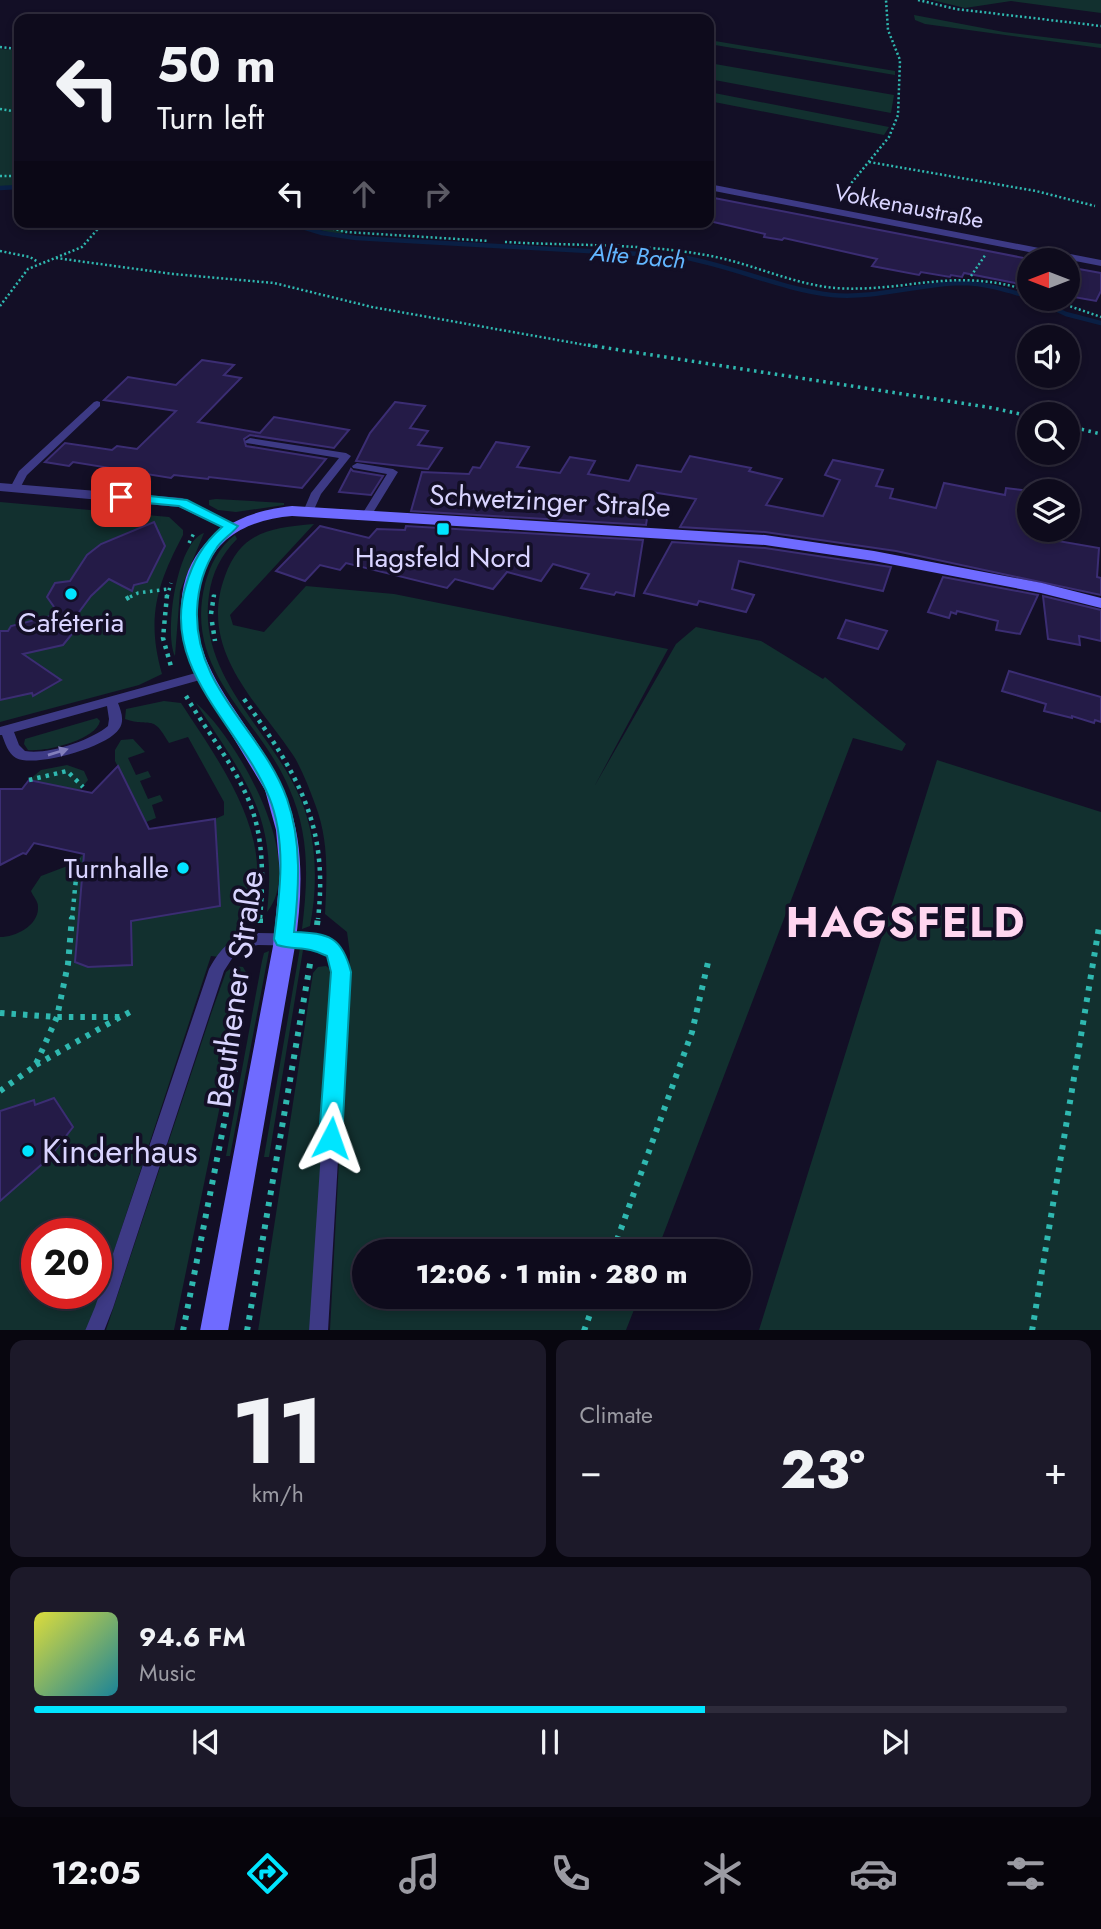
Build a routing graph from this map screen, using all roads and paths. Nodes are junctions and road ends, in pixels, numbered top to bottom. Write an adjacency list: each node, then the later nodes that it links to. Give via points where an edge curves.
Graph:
1 (886, 0): 4 (path, via 888,30 900,60 901,95 889,137)
2 (918, 0): 3 (path, via 956,9)
3 (1101, 26)
4 (869, 162): 6 (path); 7 (path)
5 (714, 188): 7 (street, Vokkenaustraße)
6 (1095, 206)
7 (832, 213): 10 (street, Vokkenaustraße)
8 (99, 228): 12 (path, via 82,247)
9 (330, 228): 15 (path, via 679,251 827,287 869,288)
10 (993, 243): 14 (street, Vokkenaustraße); 15 (path)
11 (0, 251): 13 (path)
12 (56, 258): 13 (path); 21 (path, via 274,283 372,307 612,350)
13 (39, 262): 17 (path, via 28,269)
14 (1101, 263)
15 (971, 276): 16 (path)
16 (1017, 285)
17 (0, 306)
18 (1080, 310): 19 (path)
19 (1101, 317)
20 (97, 404): 26 (lane)
21 (1017, 413)
22 (1080, 429): 23 (path)
23 (1101, 434)
24 (250, 441): 27 (lane, via 346,456 316,493)
25 (357, 466): 28 (lane, via 393,472)
26 (7, 488): 29 (street, via 182,503)
27 (308, 512): 28 (main road, Schwetzinger Straße); 29 (main road, Schwetzinger Straße, via 264,514)
28 (366, 516): 35 (main road, Schwetzinger Straße, via 765,540 874,556)
29 (231, 526): 36 (main road, Beuthener Straße, via 205,554 190,595 188,631)
30 (195, 531): 31 (path)
31 (186, 547)
32 (175, 571): 33 (path)
33 (169, 589): 34 (path); 37 (path, via 164,644)
34 (126, 599)
35 (1101, 603)
36 (203, 675): 37 (lane); 45 (main road, Beuthener Straße, via 278,798 287,836 290,883)
37 (179, 682): 38 (lane); 44 (path, via 252,811 263,861)
38 (112, 702): 39 (lane); 39 (lane, one-way to 38, via 23,756 40,757 96,740 113,729 117,720)
39 (4, 730)
40 (29, 780): 41 (path, via 67,771)
41 (83, 787)
42 (78, 858): 49 (path, via 68,964)
43 (1099, 927): 63 (path)
44 (258, 939): 45 (lane); 57 (lane, via 239,943 217,969)
45 (284, 939): 59 (main road, Beuthener Straße); 61 (lane, via 314,940 336,952 341,972)
46 (709, 958): 55 (path, via 692,1032)
47 (130, 1012): 50 (path)
48 (0, 1013): 49 (path)
49 (57, 1017): 50 (path); 52 (path)
50 (121, 1017): 52 (path)
51 (238, 1055): 58 (path)
52 (35, 1066): 53 (path)
53 (0, 1091)
54 (273, 1177): 60 (path)
55 (617, 1239)
56 (592, 1309): 62 (path)
57 (94, 1330)
58 (183, 1330)
59 (214, 1330)
60 (247, 1330)
61 (318, 1330)
62 (584, 1330)
63 (1032, 1330)

